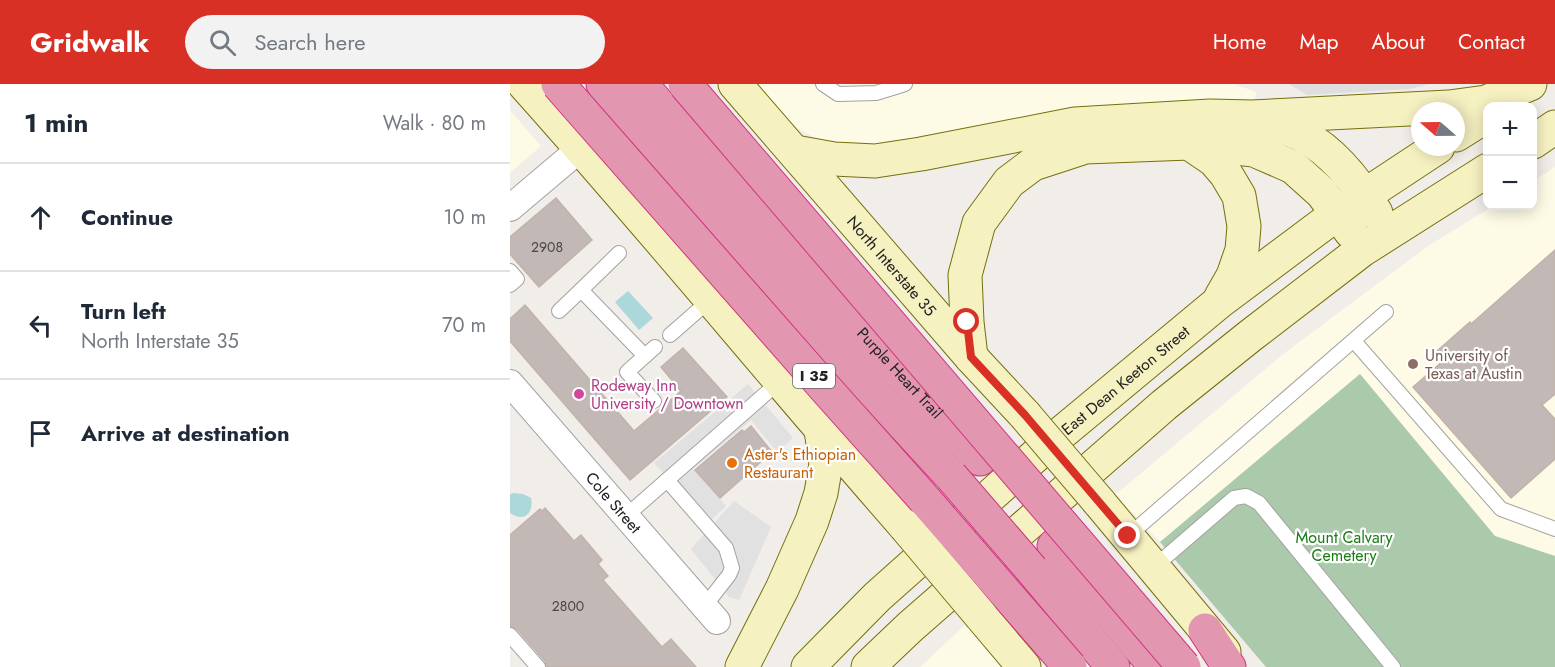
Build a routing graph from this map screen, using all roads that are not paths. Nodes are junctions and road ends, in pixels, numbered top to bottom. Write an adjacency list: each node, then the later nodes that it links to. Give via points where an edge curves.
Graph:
1 (524, 84): 18 (main road)
2 (553, 84): 30 (highway)
3 (558, 84): 56 (highway, I 35, bridge)
4 (603, 84): 30 (highway, Purple Heart Trail / I 35)
5 (641, 84): 59 (highway, Purple Heart Trail, via 744,204 980,459)
6 (685, 84): 60 (highway, Purple Heart Trail, bridge)
7 (823, 84): 8 (lane, via 838,94 876,93)
8 (904, 84)
9 (1533, 84): 11 (main road); 12 (main road, via 1486,102 1449,107)
10 (739, 85): 19 (main road, North Interstate 35)
11 (1506, 102)
12 (1252, 117): 19 (main road, via 1075,124 875,160); 22 (main road, via 1301,134 1317,144)
13 (1483, 118): 15 (main road)
14 (1555, 127): 16 (main road)
15 (1465, 129)
16 (1537, 139)
17 (1189, 143): 24 (main road, via 1254,150 1293,167); 32 (main road, via 1214,160 1239,196 1244,226 1242,250); 37 (main road, via 1085,147 1033,164 1009,182 979,223 966,275)
18 (581, 148): 23 (street); 31 (main road)
19 (795, 153): 37 (main road, North Interstate 35)
20 (1424, 156): 22 (main road, East Dean Keeton Street)
21 (1483, 173): 25 (main road)
22 (1365, 195): 24 (main road, East Dean Keeton Street); 25 (main road)
23 (510, 208)
24 (1338, 213): 25 (main road); 32 (main road, East Dean Keeton Street)
25 (1376, 241): 54 (main road, via 1164,405)
26 (619, 253): 29 (lane)
27 (510, 272): 28 (lane, via 517,279)
28 (510, 285)
29 (581, 290): 33 (lane); 40 (lane, via 650,352 627,372)
30 (791, 297): 47 (highway, Purple Heart Trail / I 35, bridge)
31 (710, 300): 35 (lane); 38 (main road)
32 (1219, 302): 53 (main road, East Dean Keeton Street, via 1053,440 877,597)
33 (559, 310)
34 (1386, 312): 36 (lane)
35 (670, 335)
36 (1354, 340): 44 (lane, via 1501,510); 45 (lane)
37 (971, 357): 45 (main road, North Interstate 35, bridge)
38 (779, 382): 41 (main road); 42 (lane)
39 (510, 384): 43 (street, Cole Street)
40 (654, 401)
41 (821, 430): 52 (main road, via 826,464 812,522); 55 (main road, bridge)
42 (667, 480): 43 (lane); 48 (lane, via 726,548 732,568)
43 (626, 516): 48 (street, Cole Street)
44 (1555, 530)
45 (1128, 536): 46 (main road, North Interstate 35)
46 (1155, 567): 49 (main road, North Interstate 35); 63 (lane, via 1234,498 1246,496 1259,503)
47 (1066, 612): 57 (highway); 58 (highway, Purple Heart Trail / I 35)
48 (710, 614)
49 (1205, 630): 61 (highway); 62 (main road, North Interstate 35)
50 (510, 635): 51 (lane)
51 (538, 667)
52 (742, 667)
53 (808, 667)
54 (868, 667)
55 (1024, 667)
56 (1070, 667)
57 (1104, 667)
58 (1113, 667)
59 (1156, 667)
60 (1184, 667)
61 (1229, 667)
62 (1237, 667)
63 (1393, 667)

